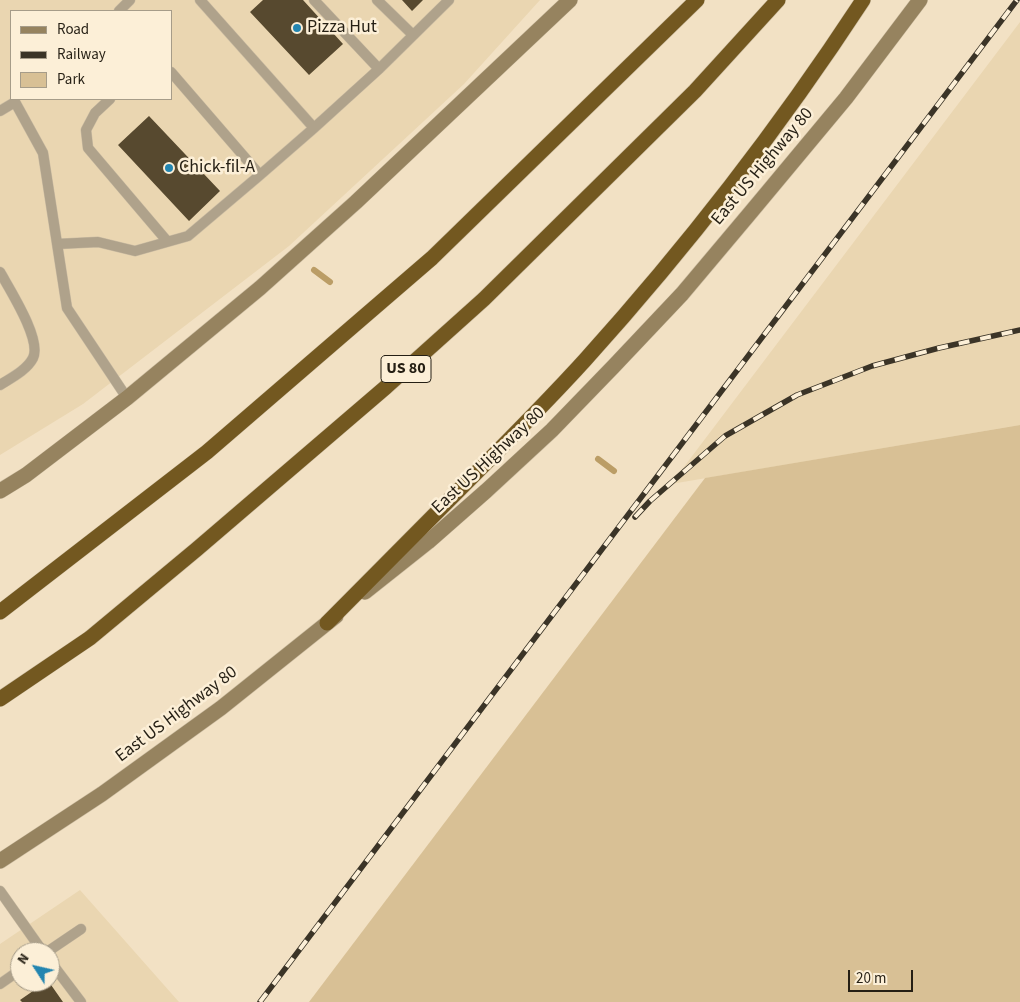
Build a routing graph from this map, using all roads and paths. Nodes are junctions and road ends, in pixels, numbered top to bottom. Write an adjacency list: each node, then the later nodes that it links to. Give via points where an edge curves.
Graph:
1 (130, 0): 11 (lane)
2 (200, 0): 18 (lane)
3 (314, 0): 13 (lane)
4 (377, 0): 12 (lane)
5 (449, 0): 12 (lane)
6 (570, 0): 24 (main road, via 341,216)
7 (697, 0): 26 (highway, via 432,258 207,452)
8 (778, 0): 28 (highway, US 80, via 695,91 470,312 325,440 90,638)
9 (864, 0): 27 (highway, via 774,129 655,280 512,437)
10 (920, 0): 27 (main road, East US Highway 80, via 834,113 682,294 613,367 486,491)
11 (120, 10)
12 (413, 35): 13 (lane)
13 (379, 69): 18 (lane)
14 (172, 73): 19 (lane)
15 (17, 100): 17 (lane); 21 (lane, via 43,153)
16 (109, 100): 20 (lane, via 95,113 86,130 88,148)
17 (0, 111)
18 (314, 128): 19 (lane)
19 (260, 175): 20 (lane, via 188,236)
20 (167, 242): 21 (lane, via 135,251 98,242)
21 (57, 244): 24 (lane, via 67,308)
22 (0, 272): 23 (lane, via 22,312 36,350 26,368)
23 (0, 385)
24 (127, 398): 25 (main road)
25 (0, 491)
26 (0, 612)
27 (327, 623): 29 (main road, East US Highway 80, via 221,708 102,794)
28 (0, 699)
29 (0, 861)
30 (0, 890): 32 (lane)
31 (81, 929): 33 (lane)
32 (36, 942)
33 (60, 944)
34 (60, 974): 35 (lane)
35 (81, 1002)

